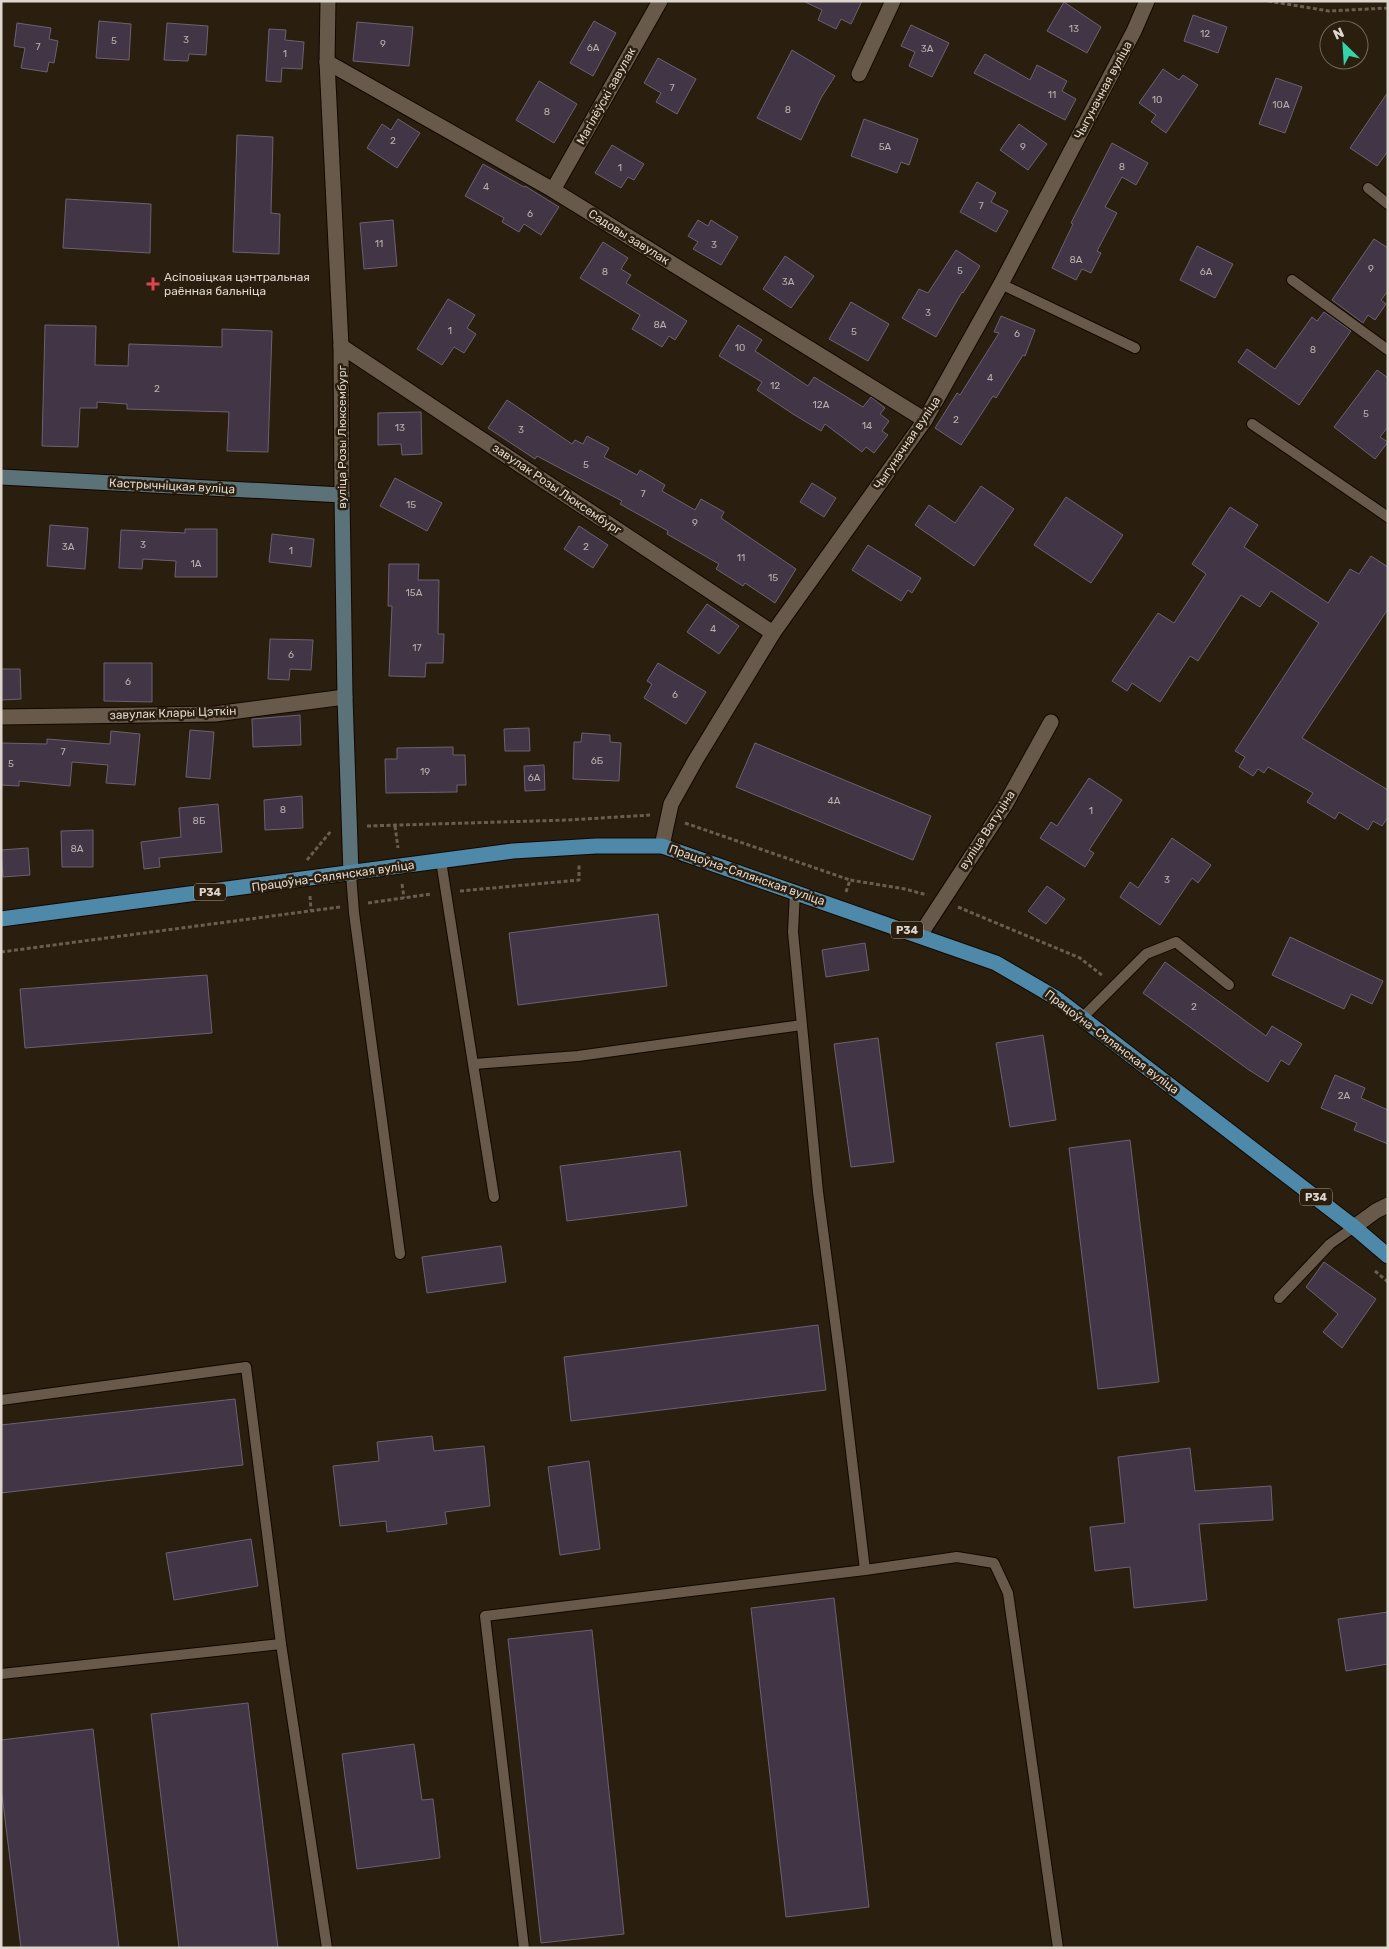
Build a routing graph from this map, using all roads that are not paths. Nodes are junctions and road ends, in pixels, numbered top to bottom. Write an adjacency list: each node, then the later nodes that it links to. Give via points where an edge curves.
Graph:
1 (328, 1): 5 (street, вуліца Розы Люксембург)
2 (660, 1): 8 (street, Магілёўскі завулак)
3 (893, 1): 6 (street)
4 (1147, 1): 11 (street, Чыгуначная вуліца, via 1134,32)
5 (328, 62): 8 (street, Садовы завулак); 12 (street, вуліца Розы Люксембург)
6 (859, 74)
7 (1368, 188): 9 (lane)
8 (553, 190): 15 (street, Садовы завулак)
9 (1388, 204)
10 (1292, 280): 14 (lane)
11 (1001, 284): 13 (lane); 15 (street, Чыгуначная вуліца)
12 (341, 346): 18 (street, вуліца Розы Люксембург); 20 (street, завулак Розы Люксембург)
13 (1135, 348)
14 (1388, 350)
15 (925, 420): 20 (street, Чыгуначная вуліца)
16 (1252, 424): 19 (lane)
17 (1, 477): 18 (street, Кастрычніцкая вуліца)
18 (342, 495): 21 (street, вуліца Розы Люксембург)
19 (1388, 517)
20 (772, 633): 24 (street, Чыгуначная вуліца, via 672,804)
21 (345, 697): 22 (street, завулак Клары Цэткін, via 215,714); 26 (street, вуліца Розы Люксембург)
22 (1, 717)
23 (1051, 722): 29 (street, вуліца Ватуціна, via 1005,805)
24 (662, 846): 25 (main road, Працоўна-Сялянская вуліца / Р34, via 513,851); 27 (main road, Працоўна-Сялянская вуліца / Р34)
25 (442, 861): 26 (main road, Працоўна-Сялянская вуліца / Р34); 33 (lane)
26 (351, 874): 28 (main road, Працоўна-Сялянская вуліца / Р34); 37 (lane)
27 (795, 891): 29 (main road, Працоўна-Сялянская вуліца / Р34); 32 (lane, via 793,932)
28 (1, 918)
29 (920, 935): 31 (main road, Працоўна-Сялянская вуліца / Р34, via 996,963 1056,998)
30 (1229, 985): 31 (lane, via 1176,942 1146,954)
31 (1082, 1018): 36 (main road, Працоўна-Сялянская вуліца / Р34)
32 (802, 1025): 33 (lane, via 578,1056); 41 (lane, via 818,1192)
33 (474, 1064): 34 (lane)
34 (494, 1197)
35 (1388, 1205): 36 (street)
36 (1354, 1227): 38 (main road, Працоўна-Сялянская вуліца / Р34); 39 (lane, via 1330,1244)
37 (400, 1254)
38 (1388, 1256)
39 (1279, 1298)
40 (1, 1400): 42 (lane, via 246,1367)
41 (865, 1570): 45 (lane, via 485,1616); 46 (lane, via 957,1557 994,1563 1008,1593)
42 (281, 1644): 43 (lane); 44 (lane)
43 (1, 1674)
44 (327, 1948)
45 (524, 1948)
46 (1058, 1948)

